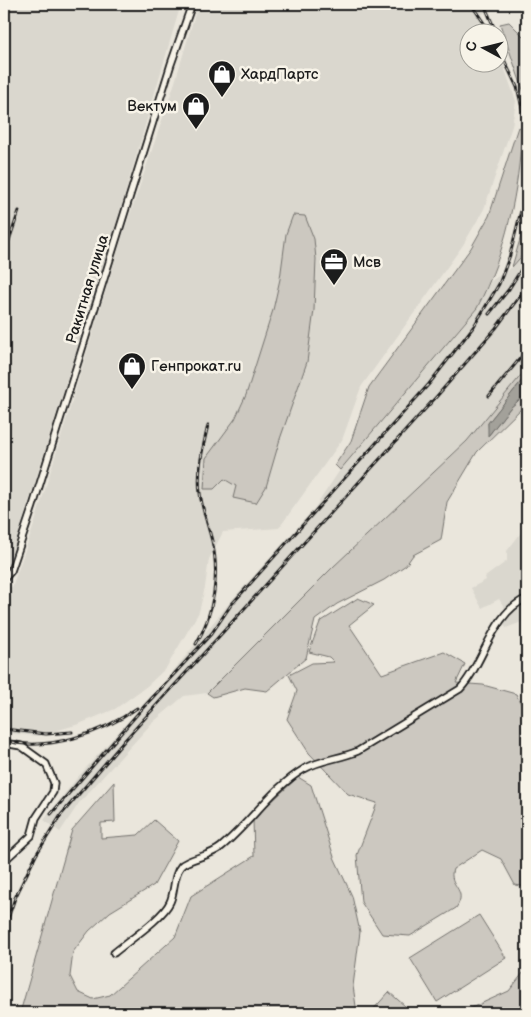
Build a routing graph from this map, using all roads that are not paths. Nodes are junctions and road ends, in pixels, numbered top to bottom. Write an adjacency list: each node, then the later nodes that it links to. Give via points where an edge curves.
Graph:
1 (192, 4): 2 (street, Ракитная улица, via 34,506 11,571)
2 (4, 579)
3 (527, 598): 6 (street, via 505,614 460,689 358,751 302,770 220,848 206,857 185,862 179,868 170,903 151,923)
4 (4, 743): 5 (street, via 21,746 46,764 54,783 49,799 36,818 32,836)
5 (4, 861)
6 (114, 952)

